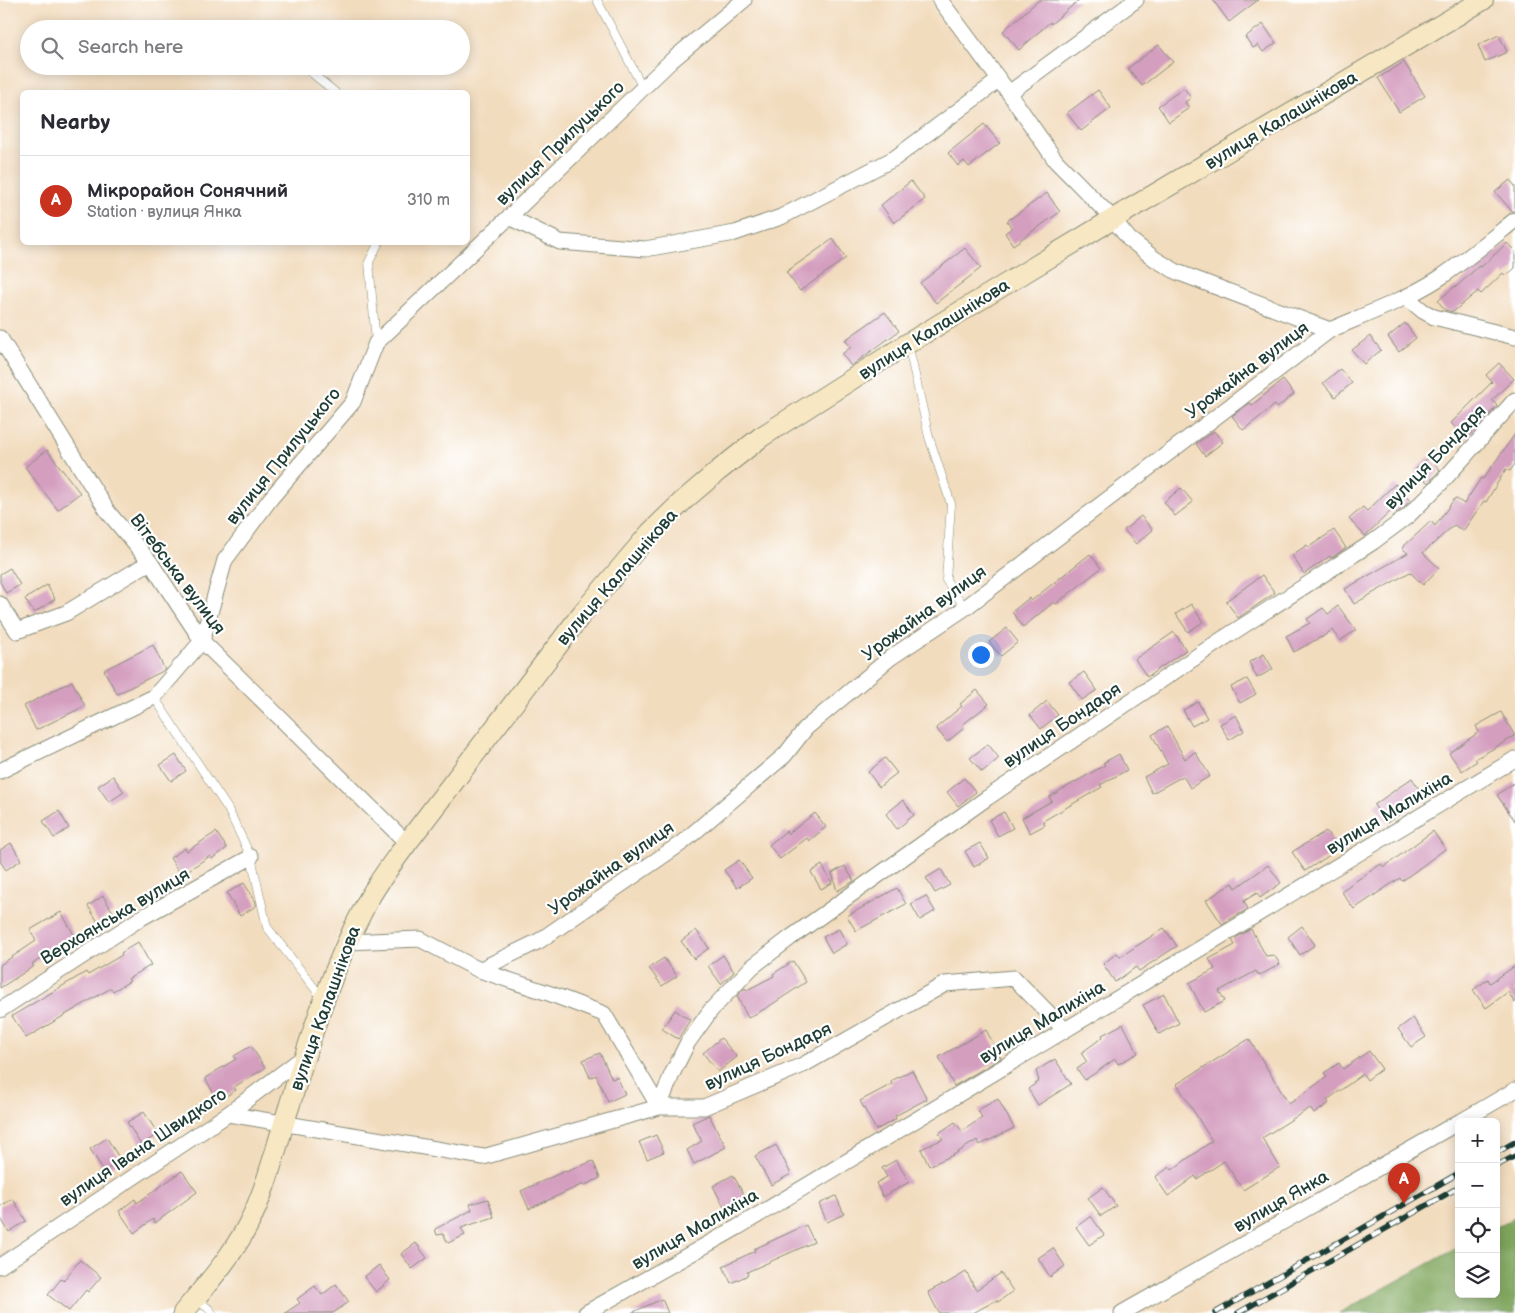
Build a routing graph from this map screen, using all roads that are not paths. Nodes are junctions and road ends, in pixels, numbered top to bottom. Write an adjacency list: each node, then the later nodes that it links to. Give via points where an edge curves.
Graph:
1 (597, 0): 8 (lane)
2 (744, 0): 8 (street, вулиця Прилуцького)
3 (940, 0): 7 (street)
4 (1136, 0): 10 (street)
5 (1483, 0): 12 (street, вулиця Калашнікова)
6 (314, 75): 9 (lane)
7 (999, 80): 10 (street); 11 (street, via 895,158 781,217 735,233 645,249 560,242)
8 (643, 88): 11 (street, вулиця Прилуцького)
9 (333, 90)
10 (1009, 93): 12 (street, via 1056,161)
11 (509, 217): 19 (street, вулиця Прилуцького)
12 (1113, 219): 16 (street, via 1129,239 1177,272); 20 (street, вулиця Калашнікова)
13 (1515, 220): 15 (street, Урожайна вулиця, via 1438,279)
14 (378, 245): 19 (lane, via 370,262)
15 (1406, 297): 16 (street, Урожайна вулиця); 17 (street, via 1434,317)
16 (1330, 330): 24 (street, Урожайна вулиця)
17 (1515, 337)
18 (0, 338): 22 (street, Вітебська вулиця, via 108,512)
19 (376, 343): 25 (street, вулиця Прилуцького, via 353,402 270,498 225,560)
20 (907, 344): 24 (lane, via 951,504 946,580); 29 (street, вулиця Калашнікова, via 761,438 684,500 650,533 584,611)
21 (1515, 400): 38 (street, вулиця Бондаря, via 1408,516 987,798 752,967 711,1010 688,1042)
22 (150, 562): 23 (street, via 66,613 17,631); 25 (street, Вітебська вулиця)
23 (0, 604)
24 (965, 608): 32 (street, Урожайна вулиця, via 890,658 806,728 785,755 683,842 539,940)
25 (202, 641): 26 (street); 29 (street, Вітебська вулиця)
26 (154, 697): 28 (street); 30 (lane, via 228,809)
27 (1515, 759): 35 (street, вулиця Малихіна)
28 (0, 771)
29 (407, 843): 31 (street, вулиця Калашнікова, via 365,904)
30 (251, 857): 33 (lane, via 267,927); 34 (street, Верхоянська вулиця, via 141,918)
31 (347, 942): 32 (street, via 420,939); 33 (street, вулиця Калашнікова)
32 (479, 970): 38 (street, via 604,1014)
33 (324, 1000): 36 (street, вулиця Калашнікова)
34 (0, 1010)
35 (1065, 1030): 38 (street, вулиця Бондаря, via 1014,978 945,984 803,1065 704,1107); 46 (street, вулиця Малихіна, via 738,1227)
36 (305, 1056): 39 (street, вулиця Івана Швидкого); 41 (street, вулиця Калашнікова)
37 (1515, 1090): 40 (street, вулиця Янка)
38 (659, 1106): 41 (street, вулиця Бондаря, via 483,1157)
39 (228, 1114): 41 (street, вулиця Бондаря); 43 (street, вулиця Івана Швидкого)
40 (1466, 1118)
41 (284, 1123): 44 (street, вулиця Калашнікова, via 262,1193 248,1225 228,1260)
42 (1455, 1124): 47 (street, вулиця Янка)
43 (0, 1266)
44 (189, 1306): 45 (lane, via 208,1308)
45 (212, 1313)
46 (586, 1313)
47 (1122, 1313)

